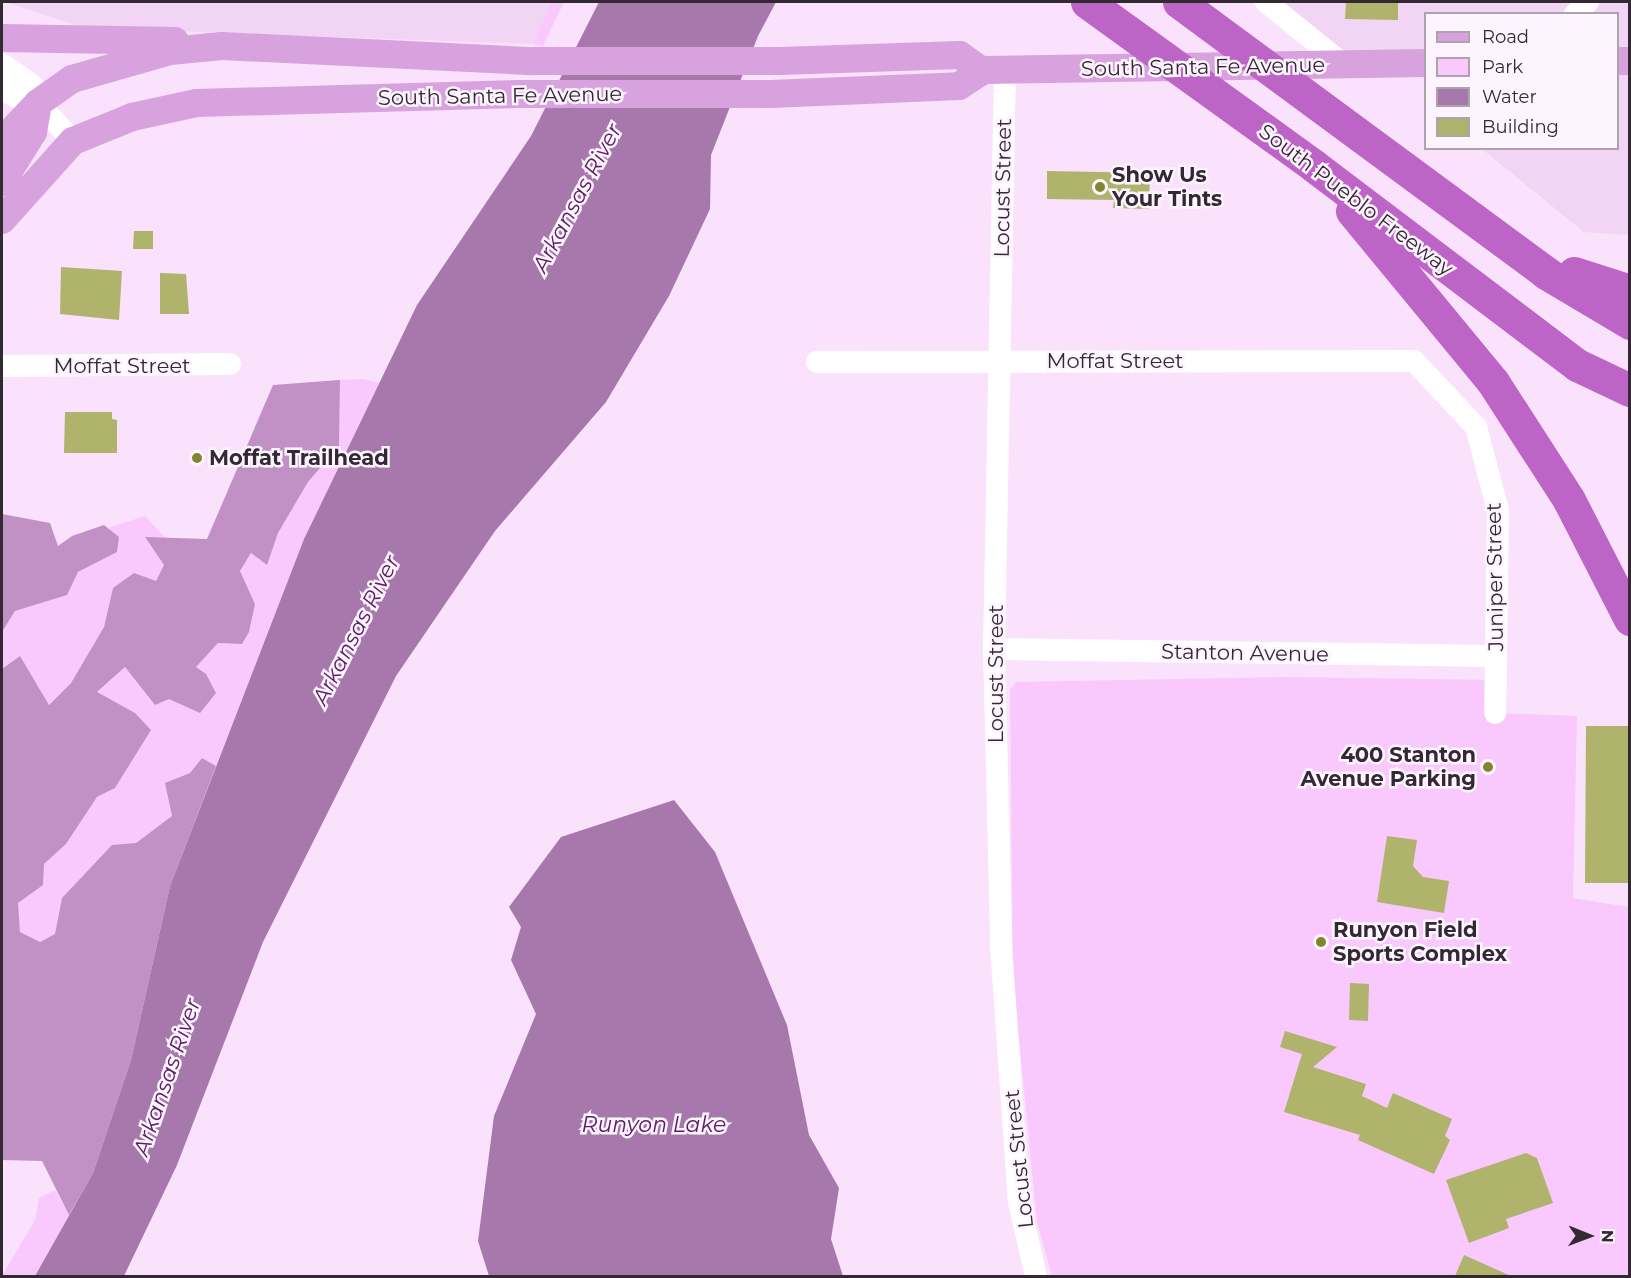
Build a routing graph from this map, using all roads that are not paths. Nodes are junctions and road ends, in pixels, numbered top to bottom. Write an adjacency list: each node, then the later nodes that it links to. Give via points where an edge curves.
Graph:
1 (1087, 2): 14 (highway, South Pueblo Freeway)
2 (1179, 2): 15 (highway)
3 (1266, 2): 8 (street)
4 (2, 38): 5 (main road, via 111,38)
5 (222, 46): 9 (main road, South Santa Fe Avenue, via 532,61 780,61 960,55); 11 (main road, South Santa Fe Avenue, via 170,51 72,79)
6 (1424, 63): 8 (main road, South Santa Fe Avenue)
7 (2, 64): 11 (street, via 32,85)
8 (1344, 65): 9 (main road, South Santa Fe Avenue)
9 (993, 70): 13 (main road, South Santa Fe Avenue, via 959,86 771,94 515,94 197,103 132,117); 20 (street, Locust Street)
10 (2, 89): 11 (street, via 23,101)
11 (38, 103): 12 (main road, South Santa Fe Avenue); 13 (street); 16 (main road, via 33,132)
12 (2, 141)
13 (73, 141): 17 (main road)
14 (1314, 166): 25 (highway, South Pueblo Freeway, via 1577,365); 26 (highway, via 1493,382 1569,501)
15 (1401, 166): 18 (highway, via 1576,274); 19 (highway, via 1546,273)
16 (2, 182)
17 (2, 220)
18 (1629, 291)
19 (1629, 323)
20 (999, 361): 21 (street, Moffat Street); 22 (street, Moffat Street); 27 (street, Locust Street)
21 (1414, 361): 28 (street, Juniper Street, via 1476,427 1498,510)
22 (817, 362)
23 (230, 364): 24 (street, Moffat Street)
24 (8, 366)
25 (1629, 390)
26 (1629, 619)
27 (994, 649): 28 (street, Stanton Avenue); 30 (street, Locust Street, via 1001,946 1019,1203)
28 (1495, 656): 29 (street, Juniper Street)
29 (1495, 713)
30 (1036, 1276)

